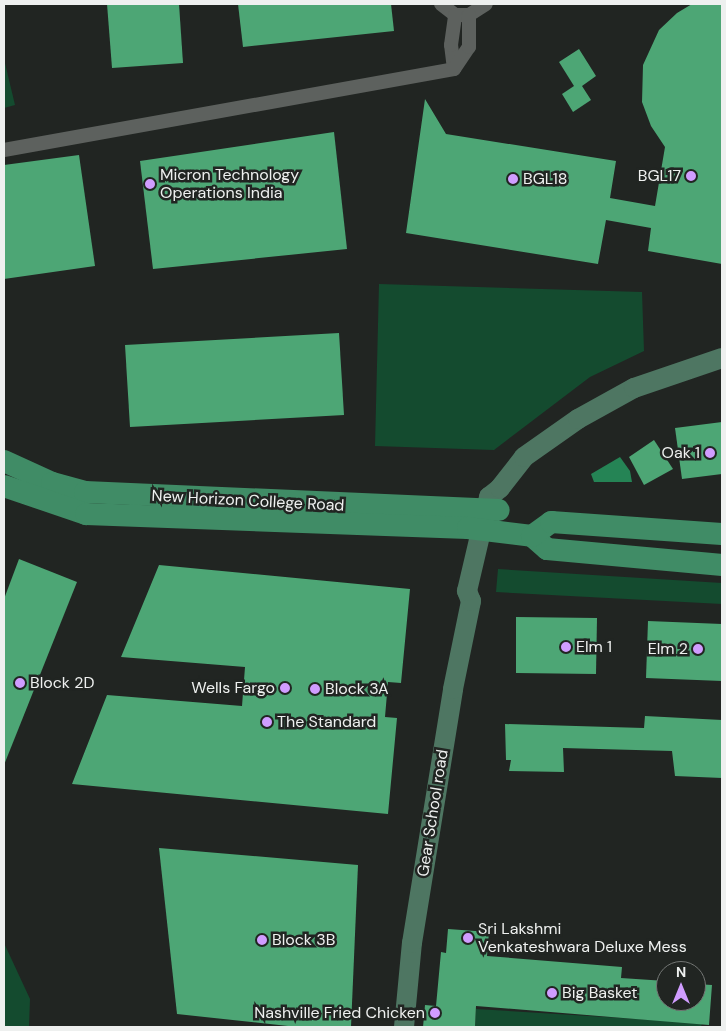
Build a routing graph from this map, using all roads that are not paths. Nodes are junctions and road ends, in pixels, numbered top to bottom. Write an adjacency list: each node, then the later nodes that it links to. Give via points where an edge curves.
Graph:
1 (441, 4): 3 (street)
2 (486, 4): 4 (street)
3 (455, 15): 4 (street); 5 (street, via 450,45)
4 (469, 15): 5 (street, via 469,47)
5 (454, 69): 6 (street, via 408,80)
6 (4, 150)
7 (722, 358): 10 (main road, Gear School road, via 634,388 578,419 524,457 489,497)
8 (4, 461): 10 (main road, New Horizon College Road, via 52,483 86,492 338,505)
9 (4, 486): 10 (main road, New Horizon College Road, via 86,514)
10 (490, 519): 12 (main road); 14 (main road, Gear School road, via 467,591 471,601 453,689 412,943)
11 (722, 534): 12 (main road, via 551,522)
12 (532, 536): 13 (main road, via 547,549)
13 (722, 565)
14 (404, 1027)

